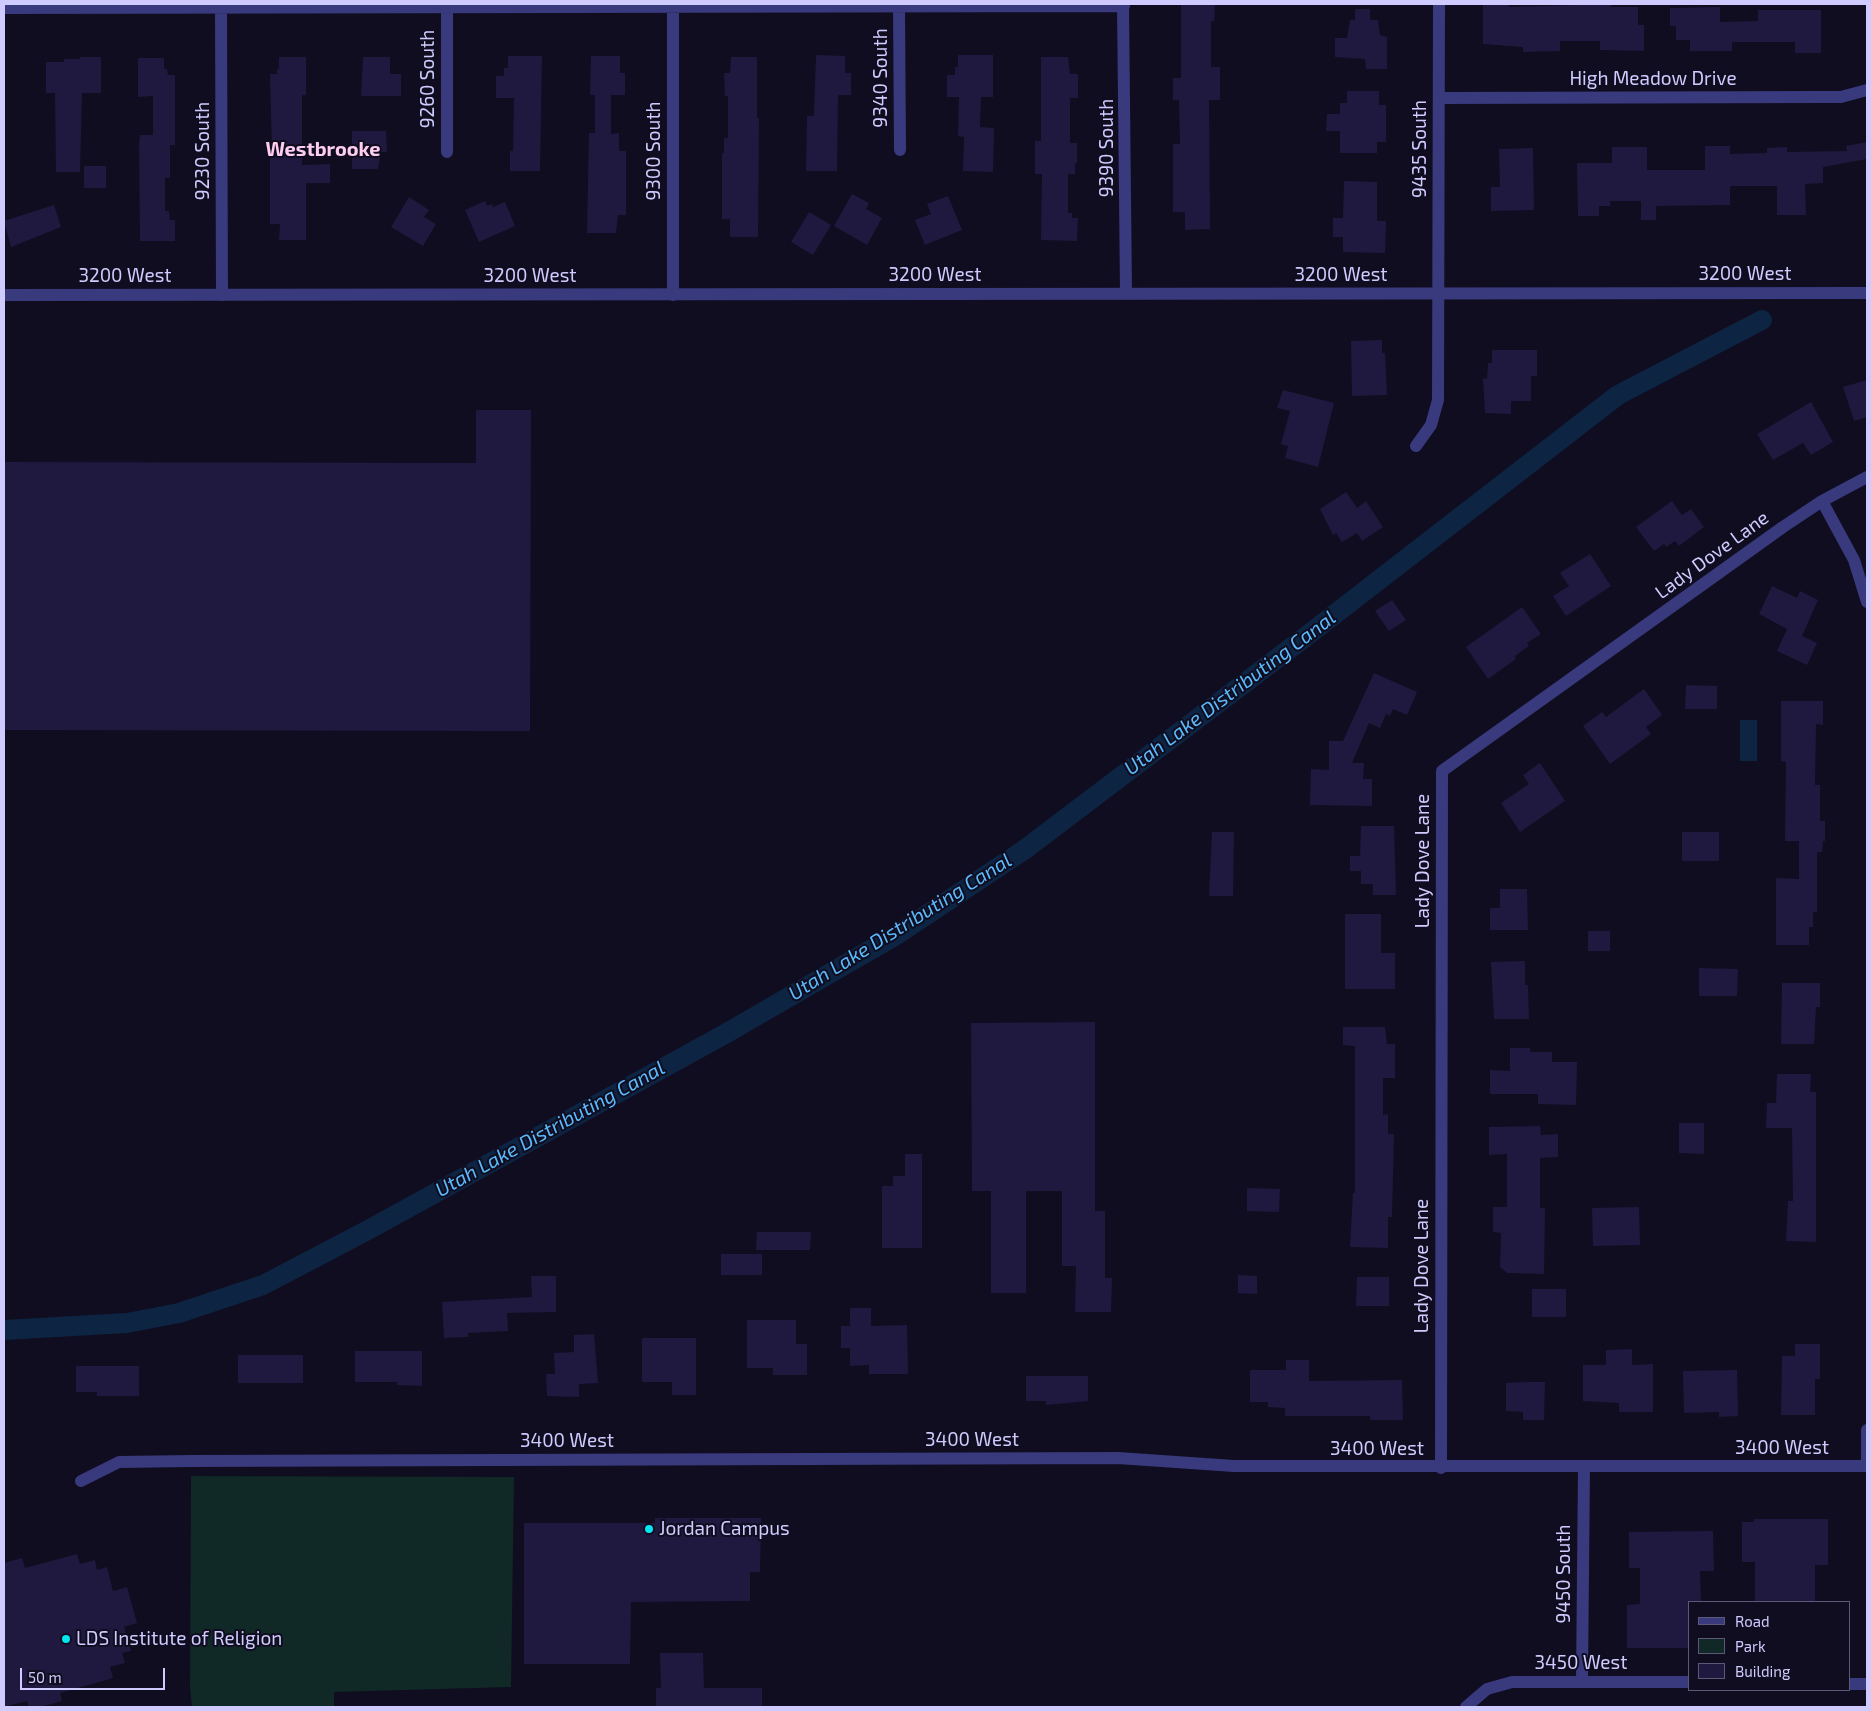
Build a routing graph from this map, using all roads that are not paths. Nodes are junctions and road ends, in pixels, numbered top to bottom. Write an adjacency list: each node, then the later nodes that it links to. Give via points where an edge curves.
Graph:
1 (1439, 4): 9 (street, 9435 South)
2 (1124, 5): 5 (street); 12 (street, 9390 South)
3 (447, 7): 4 (street); 7 (street); 11 (street, 9260 South)
4 (673, 7): 5 (street); 17 (street, 9300 South)
5 (899, 7): 10 (street, 9340 South)
6 (4, 8): 7 (street)
7 (221, 8): 16 (street, 9230 South)
8 (1867, 90): 9 (street, High Meadow Drive, via 1841,97)
9 (1439, 98): 13 (street, 9435 South)
10 (900, 150)
11 (447, 152)
12 (1126, 293): 13 (street, 3200 West); 17 (street, 3200 West)
13 (1438, 293): 14 (street, 3200 West); 18 (street, 9435 South, via 1438,400 1431,425)
14 (1867, 293)
15 (4, 295): 16 (street, 3200 West)
16 (222, 295): 17 (street, 3200 West)
17 (673, 295)
18 (1416, 446)
19 (1867, 477): 20 (street, Lady Dove Lane)
20 (1822, 501): 21 (street, via 1854,560); 25 (street, Lady Dove Lane, via 1442,771)
21 (1867, 602)
22 (1867, 1430): 24 (street)
23 (1584, 1466): 24 (street, 3400 West); 25 (street, 3400 West); 27 (street, 9450 South)
24 (1867, 1466)
25 (1440, 1468): 26 (street, 3400 West, via 1234,1466 1118,1458 119,1462)
26 (81, 1481)
27 (1582, 1681): 28 (street, 3450 West); 31 (street, 3450 West, via 1512,1682 1487,1689)
28 (1688, 1682)
29 (1851, 1684): 30 (street)
30 (1867, 1684)
31 (1466, 1707)

